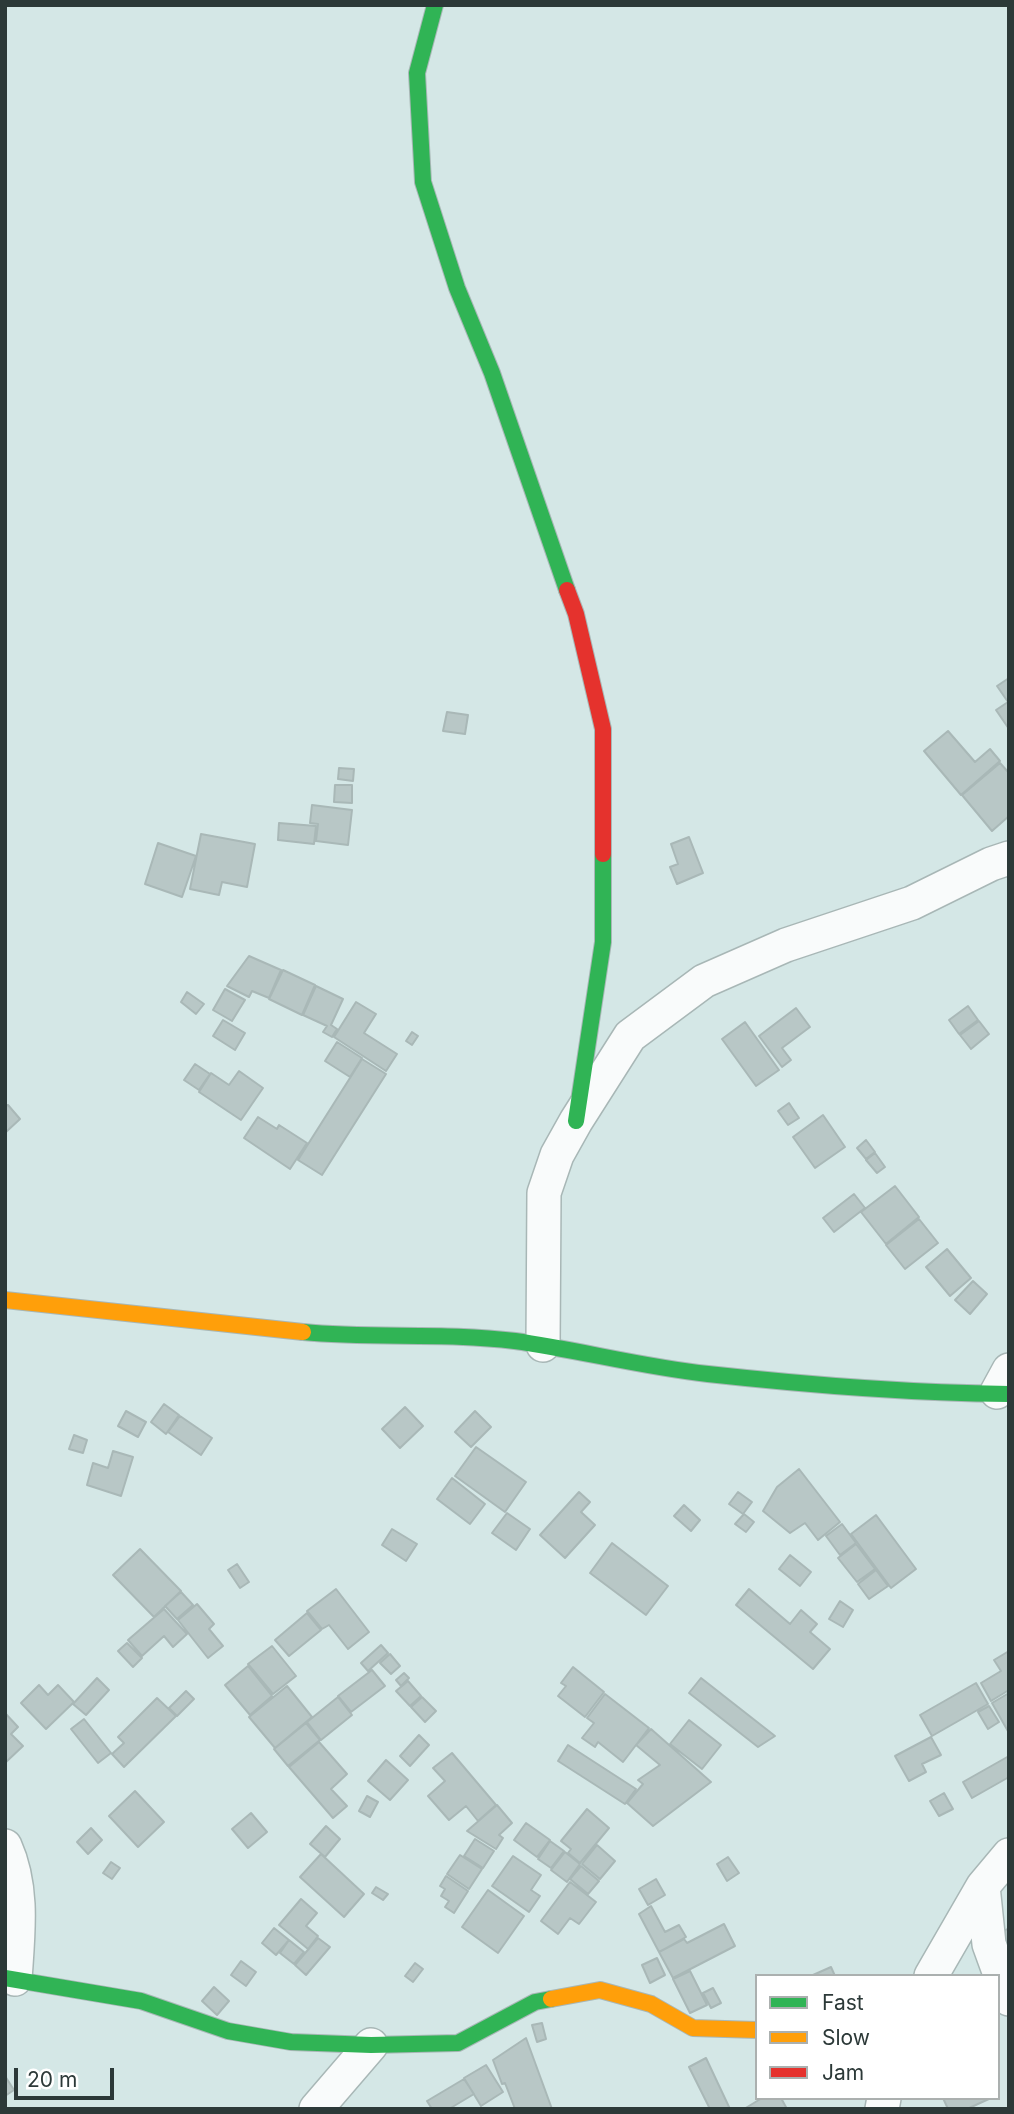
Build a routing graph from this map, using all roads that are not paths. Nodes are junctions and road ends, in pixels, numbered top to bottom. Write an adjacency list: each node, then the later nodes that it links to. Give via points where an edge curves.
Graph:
1 (435, 5): 3 (street, via 417,73 423,182 576,614 603,729 603,942)
2 (1009, 858): 3 (street, via 912,903 786,946 704,981 630,1036)
3 (576, 1121): 5 (street, via 557,1155 544,1193)
4 (5, 1301): 5 (street, via 324,1334 444,1335)
5 (543, 1345): 6 (street, via 706,1374 932,1393)
6 (1005, 1385)
7 (5, 1846): 13 (street, via 20,1916)
8 (1009, 1856): 9 (street)
9 (983, 1886): 10 (street); 11 (street, via 989,1944)
10 (932, 1974)
11 (1000, 1974)
12 (1000, 1974): 14 (street)
13 (10, 1978): 16 (street, via 141,2001 228,2031 291,2042)
14 (1009, 1999)
15 (755, 2030): 16 (street, via 693,2028 651,2004 600,1990 535,2002 458,2043)
16 (371, 2045): 17 (street)
17 (316, 2109)

